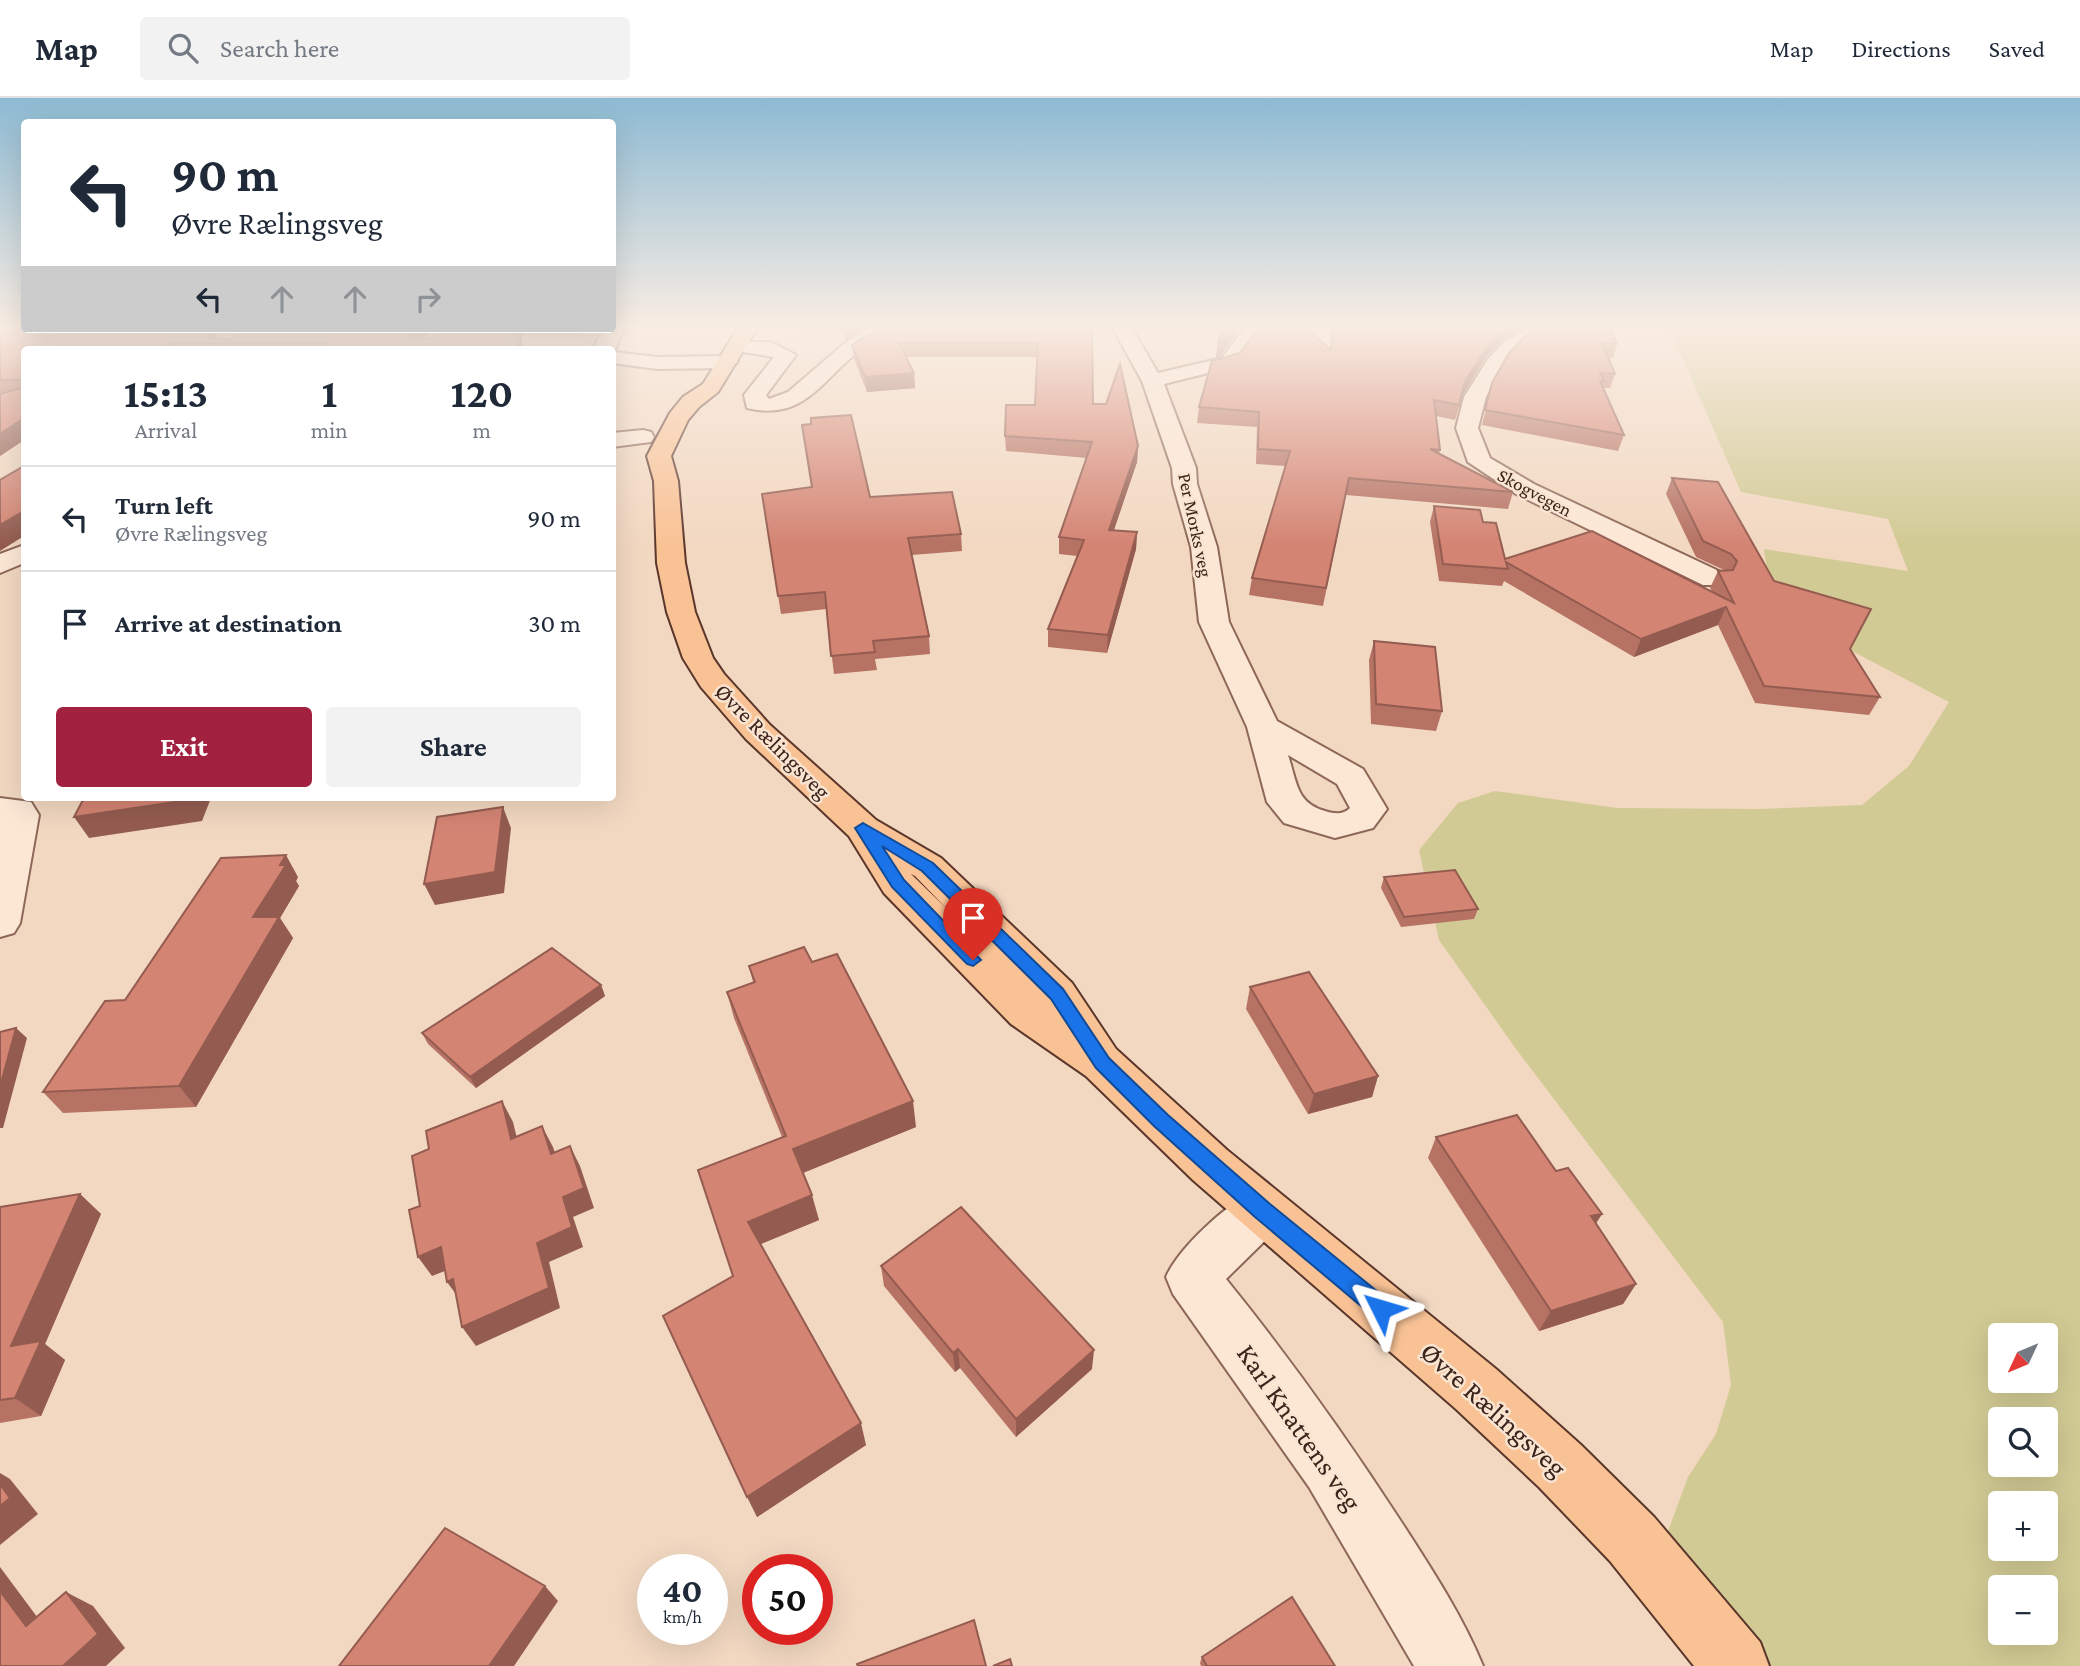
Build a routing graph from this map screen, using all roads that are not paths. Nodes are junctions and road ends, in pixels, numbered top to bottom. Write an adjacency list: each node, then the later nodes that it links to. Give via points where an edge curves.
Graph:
1 (712, 398): 14 (main road, Øvre Rælingsveg, via 666,481 671,562 687,632 698,658 731,705 863,828 898,884 973,960 1027,1012 1102,1063)
2 (755, 398): 3 (street, via 755,403 775,406)
3 (792, 398)
4 (1158, 398): 11 (street, Per Morks veg, via 1184,468 1204,547 1214,622)
5 (1475, 398): 10 (street, Skogvegen, via 1467,428 1480,462 1525,489)
6 (643, 437): 7 (street)
7 (616, 440)
8 (21, 554): 9 (street)
9 (0, 565)
10 (1713, 579)
11 (1263, 727)
12 (14, 805): 13 (street, via 21,815)
13 (0, 923)
14 (1262, 1210): 15 (street, Karl Knattens veg, via 1192,1278 1295,1411 1411,1594); 16 (main road, Øvre Rælingsveg, via 1476,1389 1560,1466 1632,1539)
15 (1450, 1666)
16 (1736, 1666)

